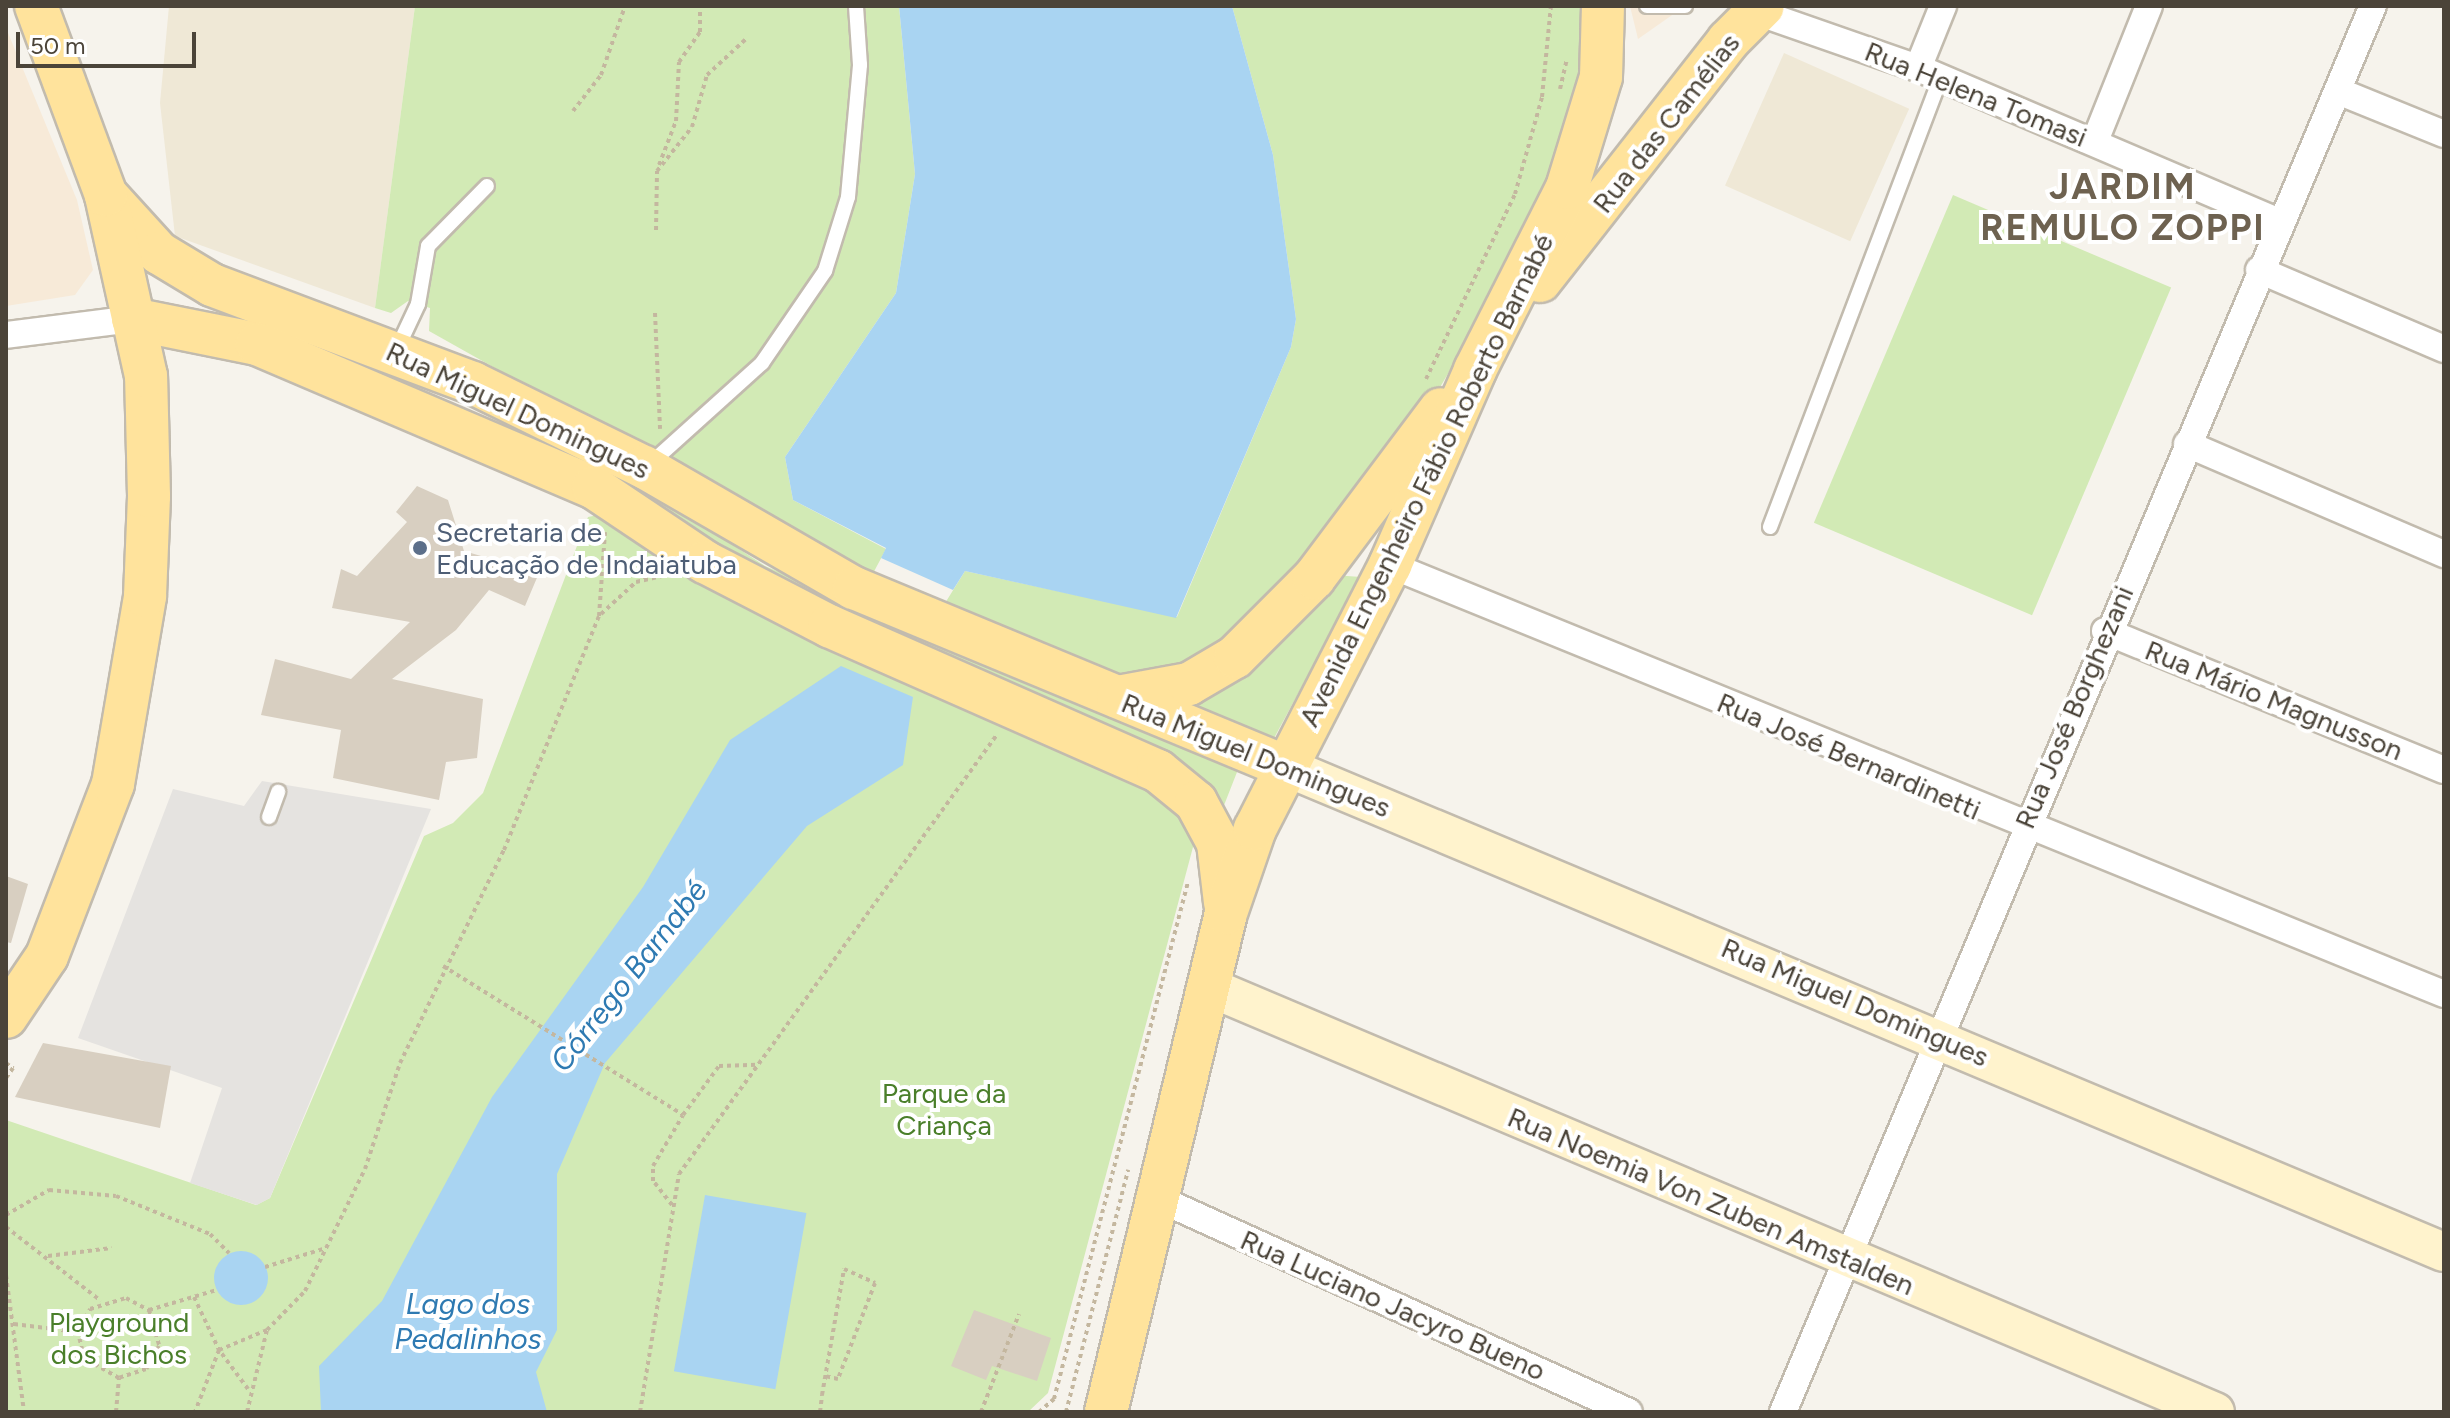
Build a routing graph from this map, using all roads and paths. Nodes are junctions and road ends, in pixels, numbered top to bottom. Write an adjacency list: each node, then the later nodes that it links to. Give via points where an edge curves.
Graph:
1 (36, 6): 23 (main road)
2 (625, 6): 18 (path, via 601,75)
3 (700, 6): 21 (path, via 700,32 679,62 676,121)
4 (856, 6): 35 (lane, via 860,65 848,197 825,271 762,363 677,447)
5 (1551, 6): 27 (path, via 1528,149 1461,320)
6 (1603, 6): 27 (main road, Avenida Engenheiro Fábio Roberto Barnabé, via 1601,77 1572,174)
7 (1647, 6): 8 (lane)
8 (1685, 6)
9 (1943, 6): 15 (street)
10 (2149, 6): 20 (street)
11 (2373, 6): 16 (street, Rua José Borghezani)
12 (1760, 9): 15 (street, Rua Helena Tomasi); 27 (main road, Rua das Camélias)
13 (748, 37): 21 (path, via 707,75 692,127)
14 (1568, 49): 17 (path)
15 (1930, 73): 20 (street, Rua Helena Tomasi); 37 (lane)
16 (2338, 91): 19 (street); 24 (street, Rua José Borghezani)
17 (1558, 101)
18 (573, 111)
19 (2444, 134)
20 (2095, 141): 24 (street, Rua Helena Tomasi)
21 (657, 171): 25 (path)
22 (487, 186): 32 (lane, via 428,246 418,304)
23 (106, 195): 29 (main road); 32 (main road, Rua Miguel Domingues, via 185,271)
24 (2279, 222): 26 (street, Rua José Borghezani)
25 (656, 230)
26 (2259, 270): 31 (street); 34 (street, Rua José Borghezani)
27 (1493, 306): 33 (main road, Avenida Engenheiro Fábio Roberto Barnabé)
28 (655, 313): 35 (path, via 654,409 661,427)
29 (133, 319): 30 (street, Rua Miguel Domingues); 39 (main road, Rua Miguel Domingues, via 257,344 358,384 593,487); 55 (main road, via 146,376 149,496 145,596 124,728 97,840 47,956)
30 (6, 335)
31 (2444, 349)
32 (396, 351): 35 (main road, Rua Miguel Domingues)
33 (1475, 370): 40 (main road, Avenida Engenheiro Fábio Roberto Barnabé); 43 (main road, via 1280,618 1235,657 1189,684)
34 (2187, 444): 38 (street); 42 (street, Rua José Borghezani)
35 (644, 467): 43 (main road, Rua Miguel Domingues, via 854,588)
36 (604, 520): 41 (path)
37 (1770, 527)
38 (2444, 554)
39 (705, 562): 41 (path, via 636,582); 44 (main road, Rua Miguel Domingues)
40 (1390, 565): 45 (main road, Avenida Engenheiro Fábio Roberto Barnabé); 49 (street, Rua José Bernardinetti)
41 (599, 616): 52 (path, via 504,850)
42 (2105, 631): 46 (street, Rua Mário Magnusson); 49 (street, Rua José Borghezani)
43 (1117, 697): 45 (main road, Rua Miguel Domingues)
44 (1016, 709): 50 (main road, Rua Miguel Domingues, via 1168,778 1196,802); 58 (path)
45 (1286, 767): 51 (main road, Avenida Engenheiro Fábio Roberto Barnabé); 56 (main road, Rua Miguel Domingues)
46 (2444, 770)
47 (278, 792): 48 (lane)
48 (269, 817)
49 (2023, 828): 54 (street, Rua José Bernardinetti); 56 (street, Rua José Borghezani)
50 (1218, 843): 51 (main road, Rua Miguel Domingues); 92 (path, via 1192,867 1054,1399)
51 (1226, 913): 53 (main road, Avenida Engenheiro Fábio Roberto Barnabé)
52 (443, 966): 60 (path); 66 (path, via 365,1169)
53 (1209, 987): 61 (main road, Avenida Engenheiro Fábio Roberto Barnabé); 70 (main road, Rua Noemia Von Zuben Amstalden)
54 (2444, 994)
55 (7, 1012)
56 (1942, 1037): 67 (main road, Rua Miguel Domingues); 70 (street, Rua José Borghezani)
57 (6, 1063): 59 (path, via 13,1068)
58 (757, 1065): 60 (path, via 719,1066); 62 (path, via 679,1174)
59 (6, 1078)
60 (683, 1115): 62 (path, via 653,1166 653,1181)
61 (1157, 1198): 93 (main road, Avenida Engenheiro Fábio Roberto Barnabé); 94 (street, Rua Luciano Jacyro Bueno)
62 (672, 1205): 89 (path)
63 (6, 1215): 68 (path, via 49,1190 116,1196 210,1234)
64 (6, 1227): 69 (path)
65 (112, 1248): 69 (path)
66 (323, 1249): 71 (path); 79 (path, via 305,1291)
67 (2444, 1252)
68 (229, 1253)
69 (48, 1256): 75 (path)
70 (1846, 1259): 95 (street, Rua José Borghezani); 96 (main road, Rua Noemia Von Zuben Amstalden)
71 (265, 1267)
72 (6, 1275): 78 (path)
73 (217, 1290): 74 (path)
74 (194, 1297): 76 (path); 81 (path)
75 (101, 1301): 76 (path, via 126,1298); 80 (path)
76 (149, 1310): 83 (path, via 160,1333 154,1358)
77 (1019, 1314): 91 (path)
78 (14, 1324): 80 (path); 85 (path)
79 (267, 1330): 81 (path); 84 (path)
80 (78, 1332): 83 (path, via 84,1358)
81 (219, 1350): 84 (path); 87 (path)
82 (825, 1376): 82 (path, via 830,1345 844,1269 875,1283 838,1379); 90 (path)
83 (119, 1378): 86 (path)
84 (248, 1389): 88 (path)
85 (24, 1412)
86 (116, 1412)
87 (195, 1412)
88 (247, 1412)
89 (640, 1412)
90 (820, 1412)
91 (981, 1412)
92 (1039, 1412)
93 (1107, 1412)
94 (1629, 1412)
95 (1783, 1412)
96 (2215, 1412)

